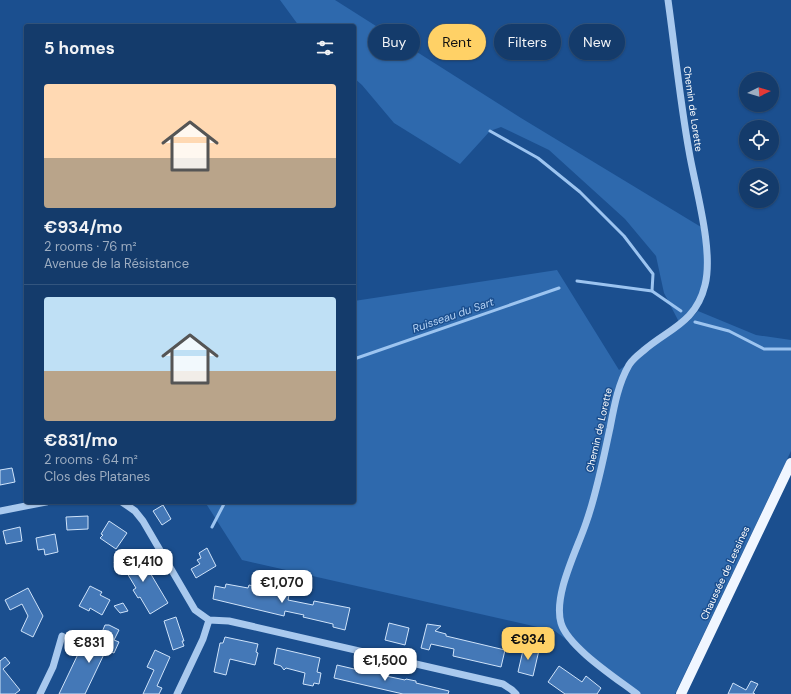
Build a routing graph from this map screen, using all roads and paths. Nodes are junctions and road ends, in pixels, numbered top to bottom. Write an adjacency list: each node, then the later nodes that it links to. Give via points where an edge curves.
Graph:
1 (668, 0): 11 (street, Chemin de Lorette, via 689,150 705,237 705,285 700,299 684,322 636,356 620,384 596,492 563,588 559,612 564,631 575,646)
2 (791, 463): 12 (main road, Chaussée de Lessines)
3 (36, 504): 5 (street)
4 (125, 504): 6 (street, via 135,510 143,521 195,610)
5 (0, 511)
6 (209, 620): 9 (street, via 203,639); 10 (street, via 229,621 503,684)
7 (62, 636): 8 (street, via 53,667)
8 (40, 694)
9 (177, 694)
10 (516, 694)
11 (637, 694)
12 (681, 694)

